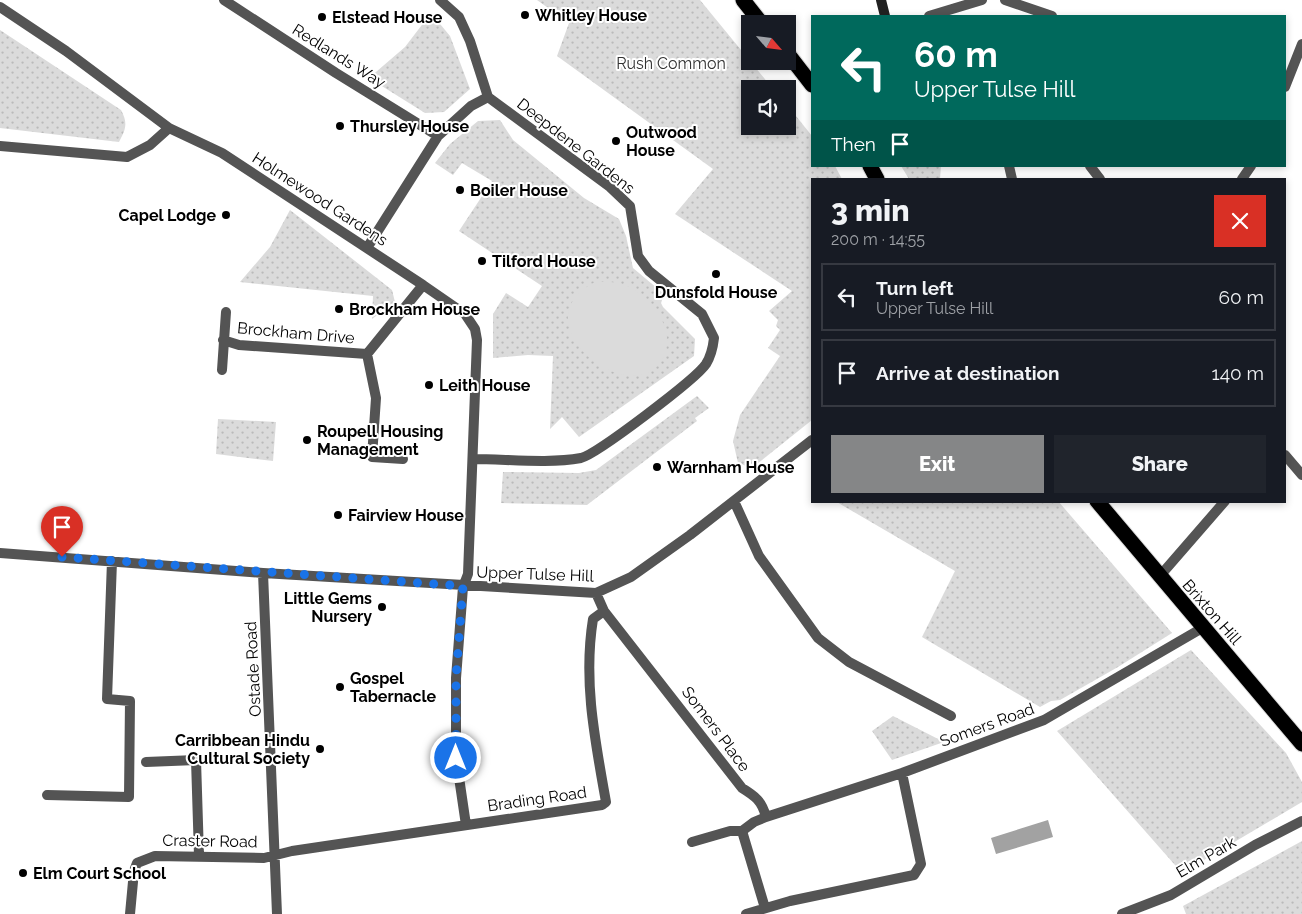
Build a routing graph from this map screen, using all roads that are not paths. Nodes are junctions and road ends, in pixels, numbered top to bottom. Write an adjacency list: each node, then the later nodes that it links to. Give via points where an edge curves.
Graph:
1 (224, 0): 18 (street, Redlands Way)
2 (440, 0): 16 (street, via 459,17)
3 (743, 0): 8 (highway)
4 (882, 0): 9 (street)
5 (982, 0): 10 (street)
6 (1005, 0): 11 (street)
7 (0, 7): 17 (street, Holmewood Gardens, via 66,51)
8 (755, 15)
9 (886, 15)
10 (932, 15)
11 (1049, 15)
12 (1302, 44): 15 (street)
13 (796, 64): 14 (highway)
14 (811, 84)
15 (1286, 84)
16 (488, 97): 18 (street, via 471,106); 33 (street, Deepdene Gardens, via 610,187 630,206 638,256 649,271 702,314 714,338 707,363 697,374 582,457 560,460)
17 (169, 128): 19 (street, via 150,145 127,157); 24 (street, Holmewood Gardens, via 222,152)
18 (438, 136): 24 (street)
19 (0, 146)
20 (1091, 167): 22 (street)
21 (1250, 167): 23 (street)
22 (1099, 178)
23 (1243, 178)
24 (367, 248): 25 (street, Holmewood Gardens)
25 (423, 285): 28 (street, Brockham Drive); 33 (street, Holmewood Gardens, via 465,314 475,329)
26 (226, 312): 27 (street)
27 (223, 340): 28 (street, Brockham Drive, via 239,345); 29 (street)
28 (367, 354): 32 (street, via 376,398 372,457)
29 (222, 370)
30 (811, 441): 35 (street, Upper Tulse Hill)
31 (1286, 455): 34 (street)
32 (403, 459)
33 (473, 459): 42 (street, Holmewood Gardens, via 468,574)
34 (1302, 475)
35 (734, 501): 43 (street, Upper Tulse Hill, via 631,577); 46 (street, via 759,556 818,638 849,662)
36 (1099, 503): 41 (highway, Brixton Hill)
37 (1223, 503): 41 (street)
38 (0, 553): 39 (street, Upper Tulse Hill)
39 (112, 561): 40 (street, Upper Tulse Hill); 50 (street, via 107,699 130,701 129,797)
40 (263, 573): 42 (street, Upper Tulse Hill); 56 (street, Ostade Road)
41 (1159, 577): 45 (highway, Brixton Hill)
42 (463, 586): 43 (street, Upper Tulse Hill); 53 (street, Holmewood Gardens, via 456,678 456,758)
43 (596, 593): 44 (street, Somers Place)
44 (604, 611): 51 (street, Somers Place, via 742,788 757,797); 53 (street, Brading Road, via 593,619 588,678 606,802)
45 (1204, 627): 47 (highway, Brixton Hill); 49 (street, Somers Road, via 1044,720)
46 (951, 716)
47 (1302, 744)
48 (146, 762): 57 (street, via 196,760)
49 (902, 773): 51 (street, Somers Road); 58 (street, via 921,864 919,871 914,875)
50 (47, 795)
51 (766, 817): 54 (street)
52 (1302, 821): 62 (street, Elm Park, via 1171,895)
53 (466, 825): 56 (street, Brading Road)
54 (742, 831): 55 (street, via 730,831); 58 (street)
55 (692, 842)
56 (276, 855): 57 (street, Craster Road, via 252,858); 60 (street, Ostade Road)
57 (199, 856): 59 (street, Craster Road, via 155,856 138,863 134,872)
58 (765, 908): 61 (street)
59 (130, 914)
60 (277, 914)
61 (746, 914)
62 (1122, 914)

